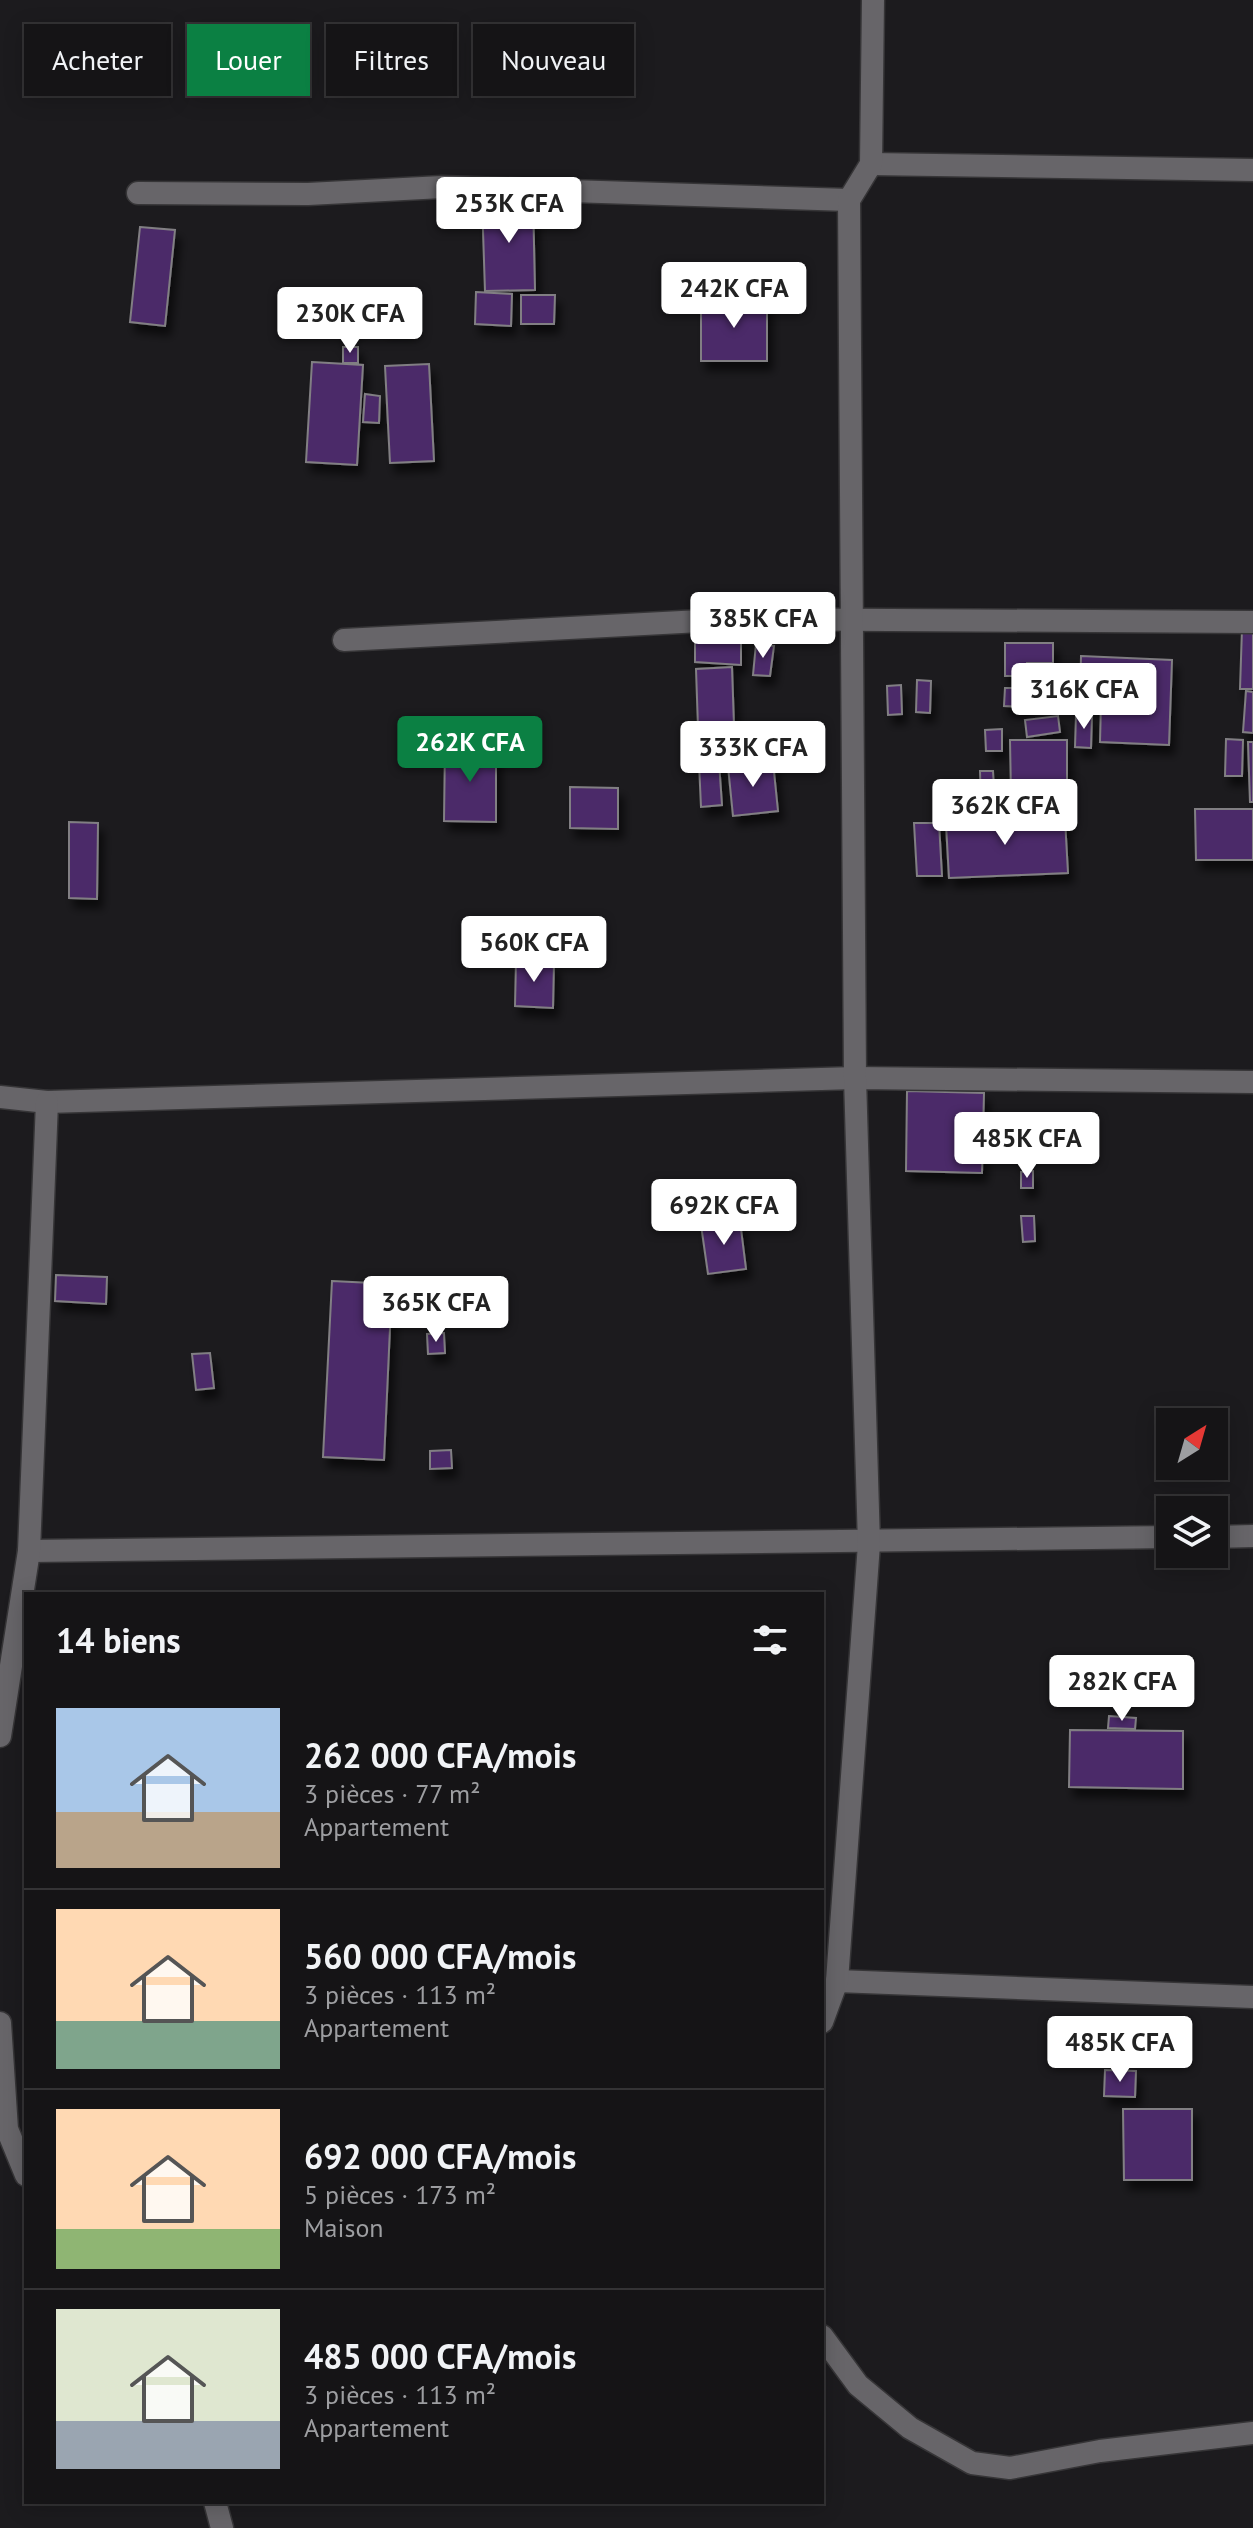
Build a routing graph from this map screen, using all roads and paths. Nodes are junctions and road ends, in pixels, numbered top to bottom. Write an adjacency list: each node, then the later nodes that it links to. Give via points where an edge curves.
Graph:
1 (873, 0): 2 (street)
2 (871, 164): 3 (street); 5 (street)
3 (1253, 170)
4 (138, 193): 5 (street, via 308,194 442,187)
5 (849, 200): 6 (street)
6 (850, 618): 7 (street); 8 (street); 9 (street)
7 (1253, 622)
8 (344, 640)
9 (855, 1078): 10 (street); 12 (street); 16 (street)
10 (1253, 1082)
11 (0, 1097): 12 (street)
12 (47, 1102): 17 (street)
13 (1253, 1536): 15 (street)
14 (1156, 1537): 16 (street)
15 (1228, 1537)
16 (869, 1544): 17 (street); 19 (street)
17 (29, 1551): 18 (street)
18 (0, 1736)
19 (837, 1981): 20 (street); 21 (street)
20 (1253, 1997)
21 (824, 2017)
22 (0, 2023): 23 (street, via 7,2129)
23 (24, 2170)
24 (824, 2339): 25 (street, via 858,2385 910,2428 972,2463 1010,2468)
25 (1253, 2433)
26 (216, 2504): 27 (street)
27 (222, 2528)

